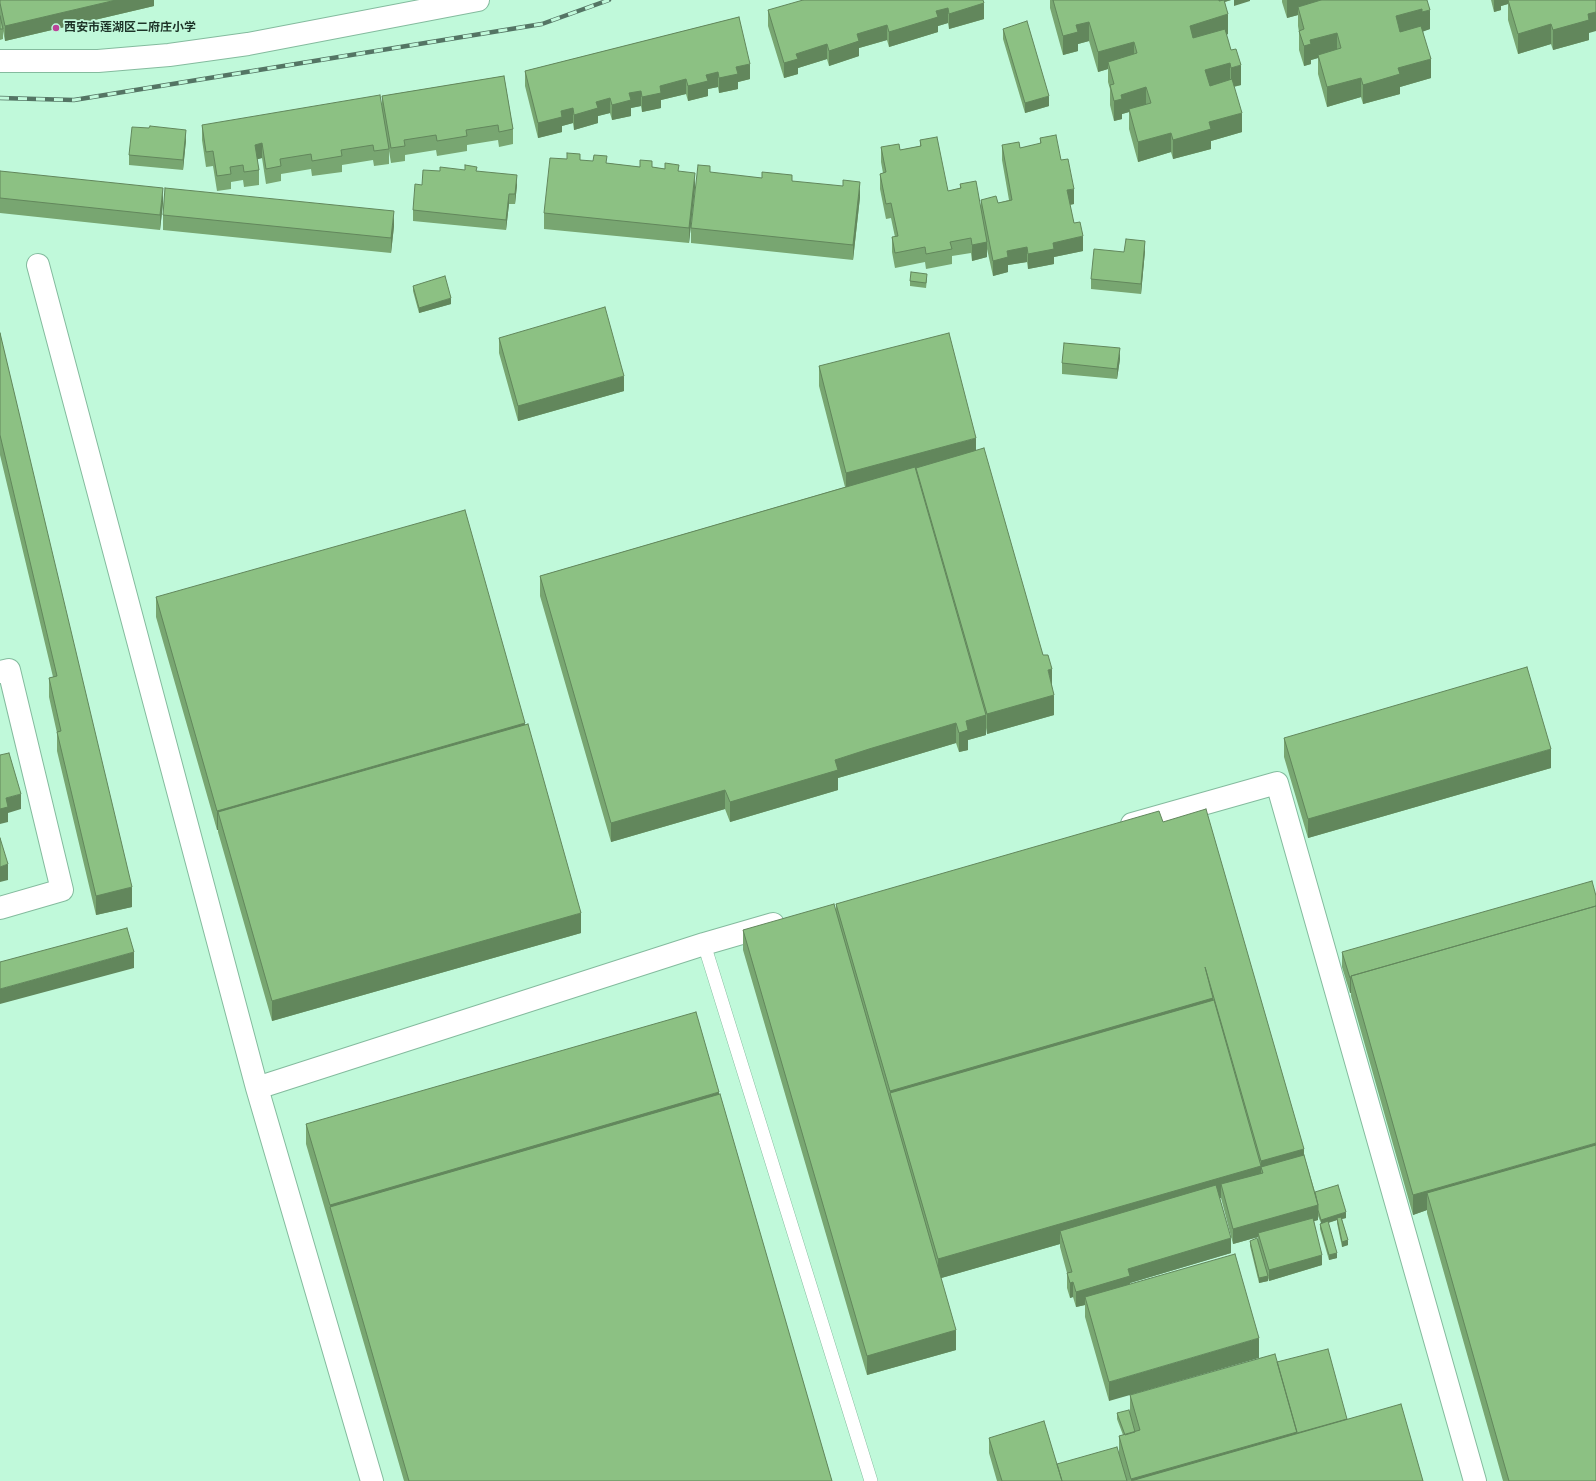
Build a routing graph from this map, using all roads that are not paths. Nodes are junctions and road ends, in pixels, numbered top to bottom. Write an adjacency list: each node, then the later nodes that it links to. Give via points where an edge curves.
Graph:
1 (478, 0): 2 (street, via 248,44 169,55 98,61)
2 (0, 60)
3 (38, 265): 9 (street)
4 (0, 672): 6 (street, via 9,670 62,890)
5 (1116, 828): 12 (street, via 1277,783)
6 (0, 908)
7 (796, 918): 8 (street)
8 (704, 944): 9 (street); 11 (lane)
9 (258, 1088): 10 (street)
10 (372, 1481)
11 (871, 1481)
12 (1474, 1481)

